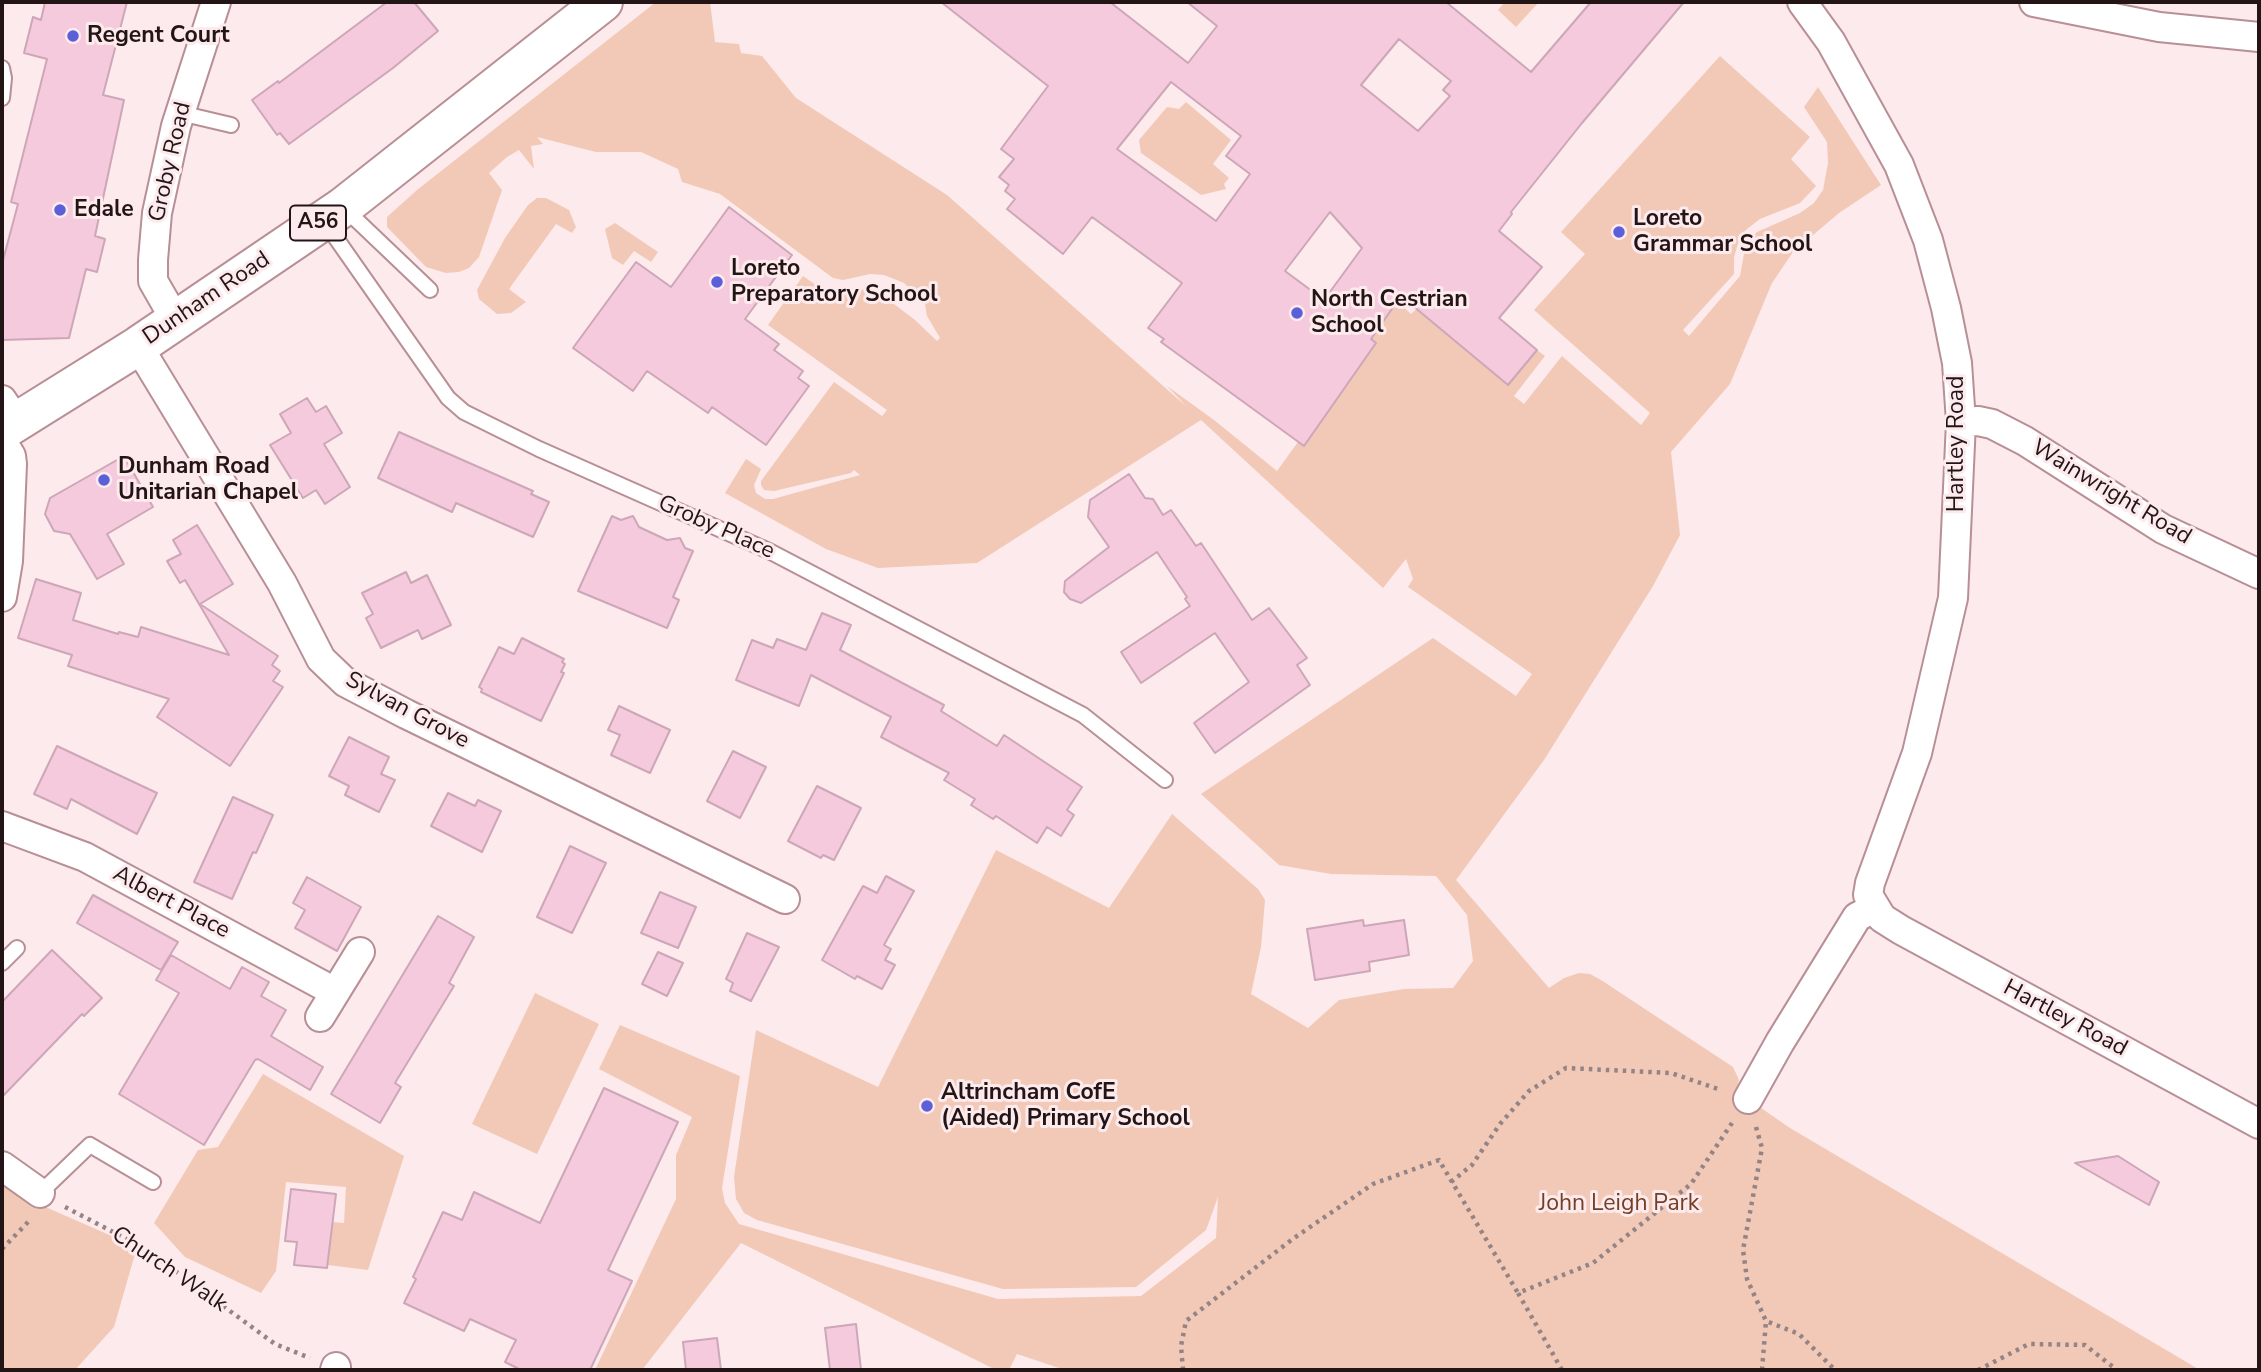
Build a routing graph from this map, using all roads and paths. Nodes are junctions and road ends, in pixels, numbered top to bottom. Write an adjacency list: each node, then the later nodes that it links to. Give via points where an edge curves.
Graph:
1 (216, 2): 8 (street, Groby Road)
2 (603, 2): 10 (highway, Dunham Road / A56)
3 (1802, 2): 14 (street, Hartley Road, via 1830,42 1899,165 1928,240 1957,363)
4 (2034, 2): 5 (street, via 2159,27)
5 (2259, 37)
6 (2, 68): 7 (lane)
7 (2, 98)
8 (180, 113): 9 (lane); 12 (street, Groby Road, via 158,213 152,272)
9 (231, 125)
10 (333, 214): 11 (lane); 12 (highway, Dunham Road / A56); 18 (lane, Groby Place, via 448,398 464,412 769,551 1083,715)
11 (430, 290)
12 (176, 321): 13 (highway, Dunham Road / A56)
13 (138, 346): 15 (highway, Dunham Road / A56); 20 (street, Sylvan Grove, via 282,583 321,659 345,682)
14 (1961, 422): 16 (street, Wainwright Road, via 1992,424 2014,435 2163,528); 21 (street, Hartley Road, via 1953,598 1917,753 1870,883 1868,895)
15 (5, 423): 17 (street, via 12,464)
16 (2259, 574)
17 (2, 597)
18 (1165, 780)
19 (2, 826): 25 (street, Albert Place, via 85,857)
20 (785, 899)
21 (1874, 908): 27 (street, via 1857,918); 28 (street, Hartley Road, via 1901,930)
22 (17, 948): 24 (lane)
23 (360, 952): 25 (street)
24 (2, 963)
25 (335, 992): 26 (street)
26 (320, 1017)
27 (1748, 1099): 31 (path, via 1671,1073 1566,1068 1529,1091 1472,1165); 34 (path, via 1691,1184 1593,1263); 35 (path, via 1762,1148 1743,1250 1747,1279)
28 (2259, 1124)
29 (2, 1166): 32 (street)
30 (153, 1182): 32 (lane, via 90,1145)
31 (1451, 1182): 34 (path); 37 (path, via 1439,1160 1373,1184 1294,1238 1186,1321)
32 (44, 1196): 33 (path); 36 (path, Church Walk, via 144,1248 275,1344)
33 (2, 1249)
34 (1518, 1293): 38 (path)
35 (1766, 1321): 39 (path); 40 (path, via 1799,1334)
36 (335, 1369)
37 (1183, 1370)
38 (1562, 1370)
39 (1762, 1370)
40 (1835, 1370)
41 (1978, 1370): 42 (path, via 2029,1344 2085,1345)
42 (2117, 1370)

